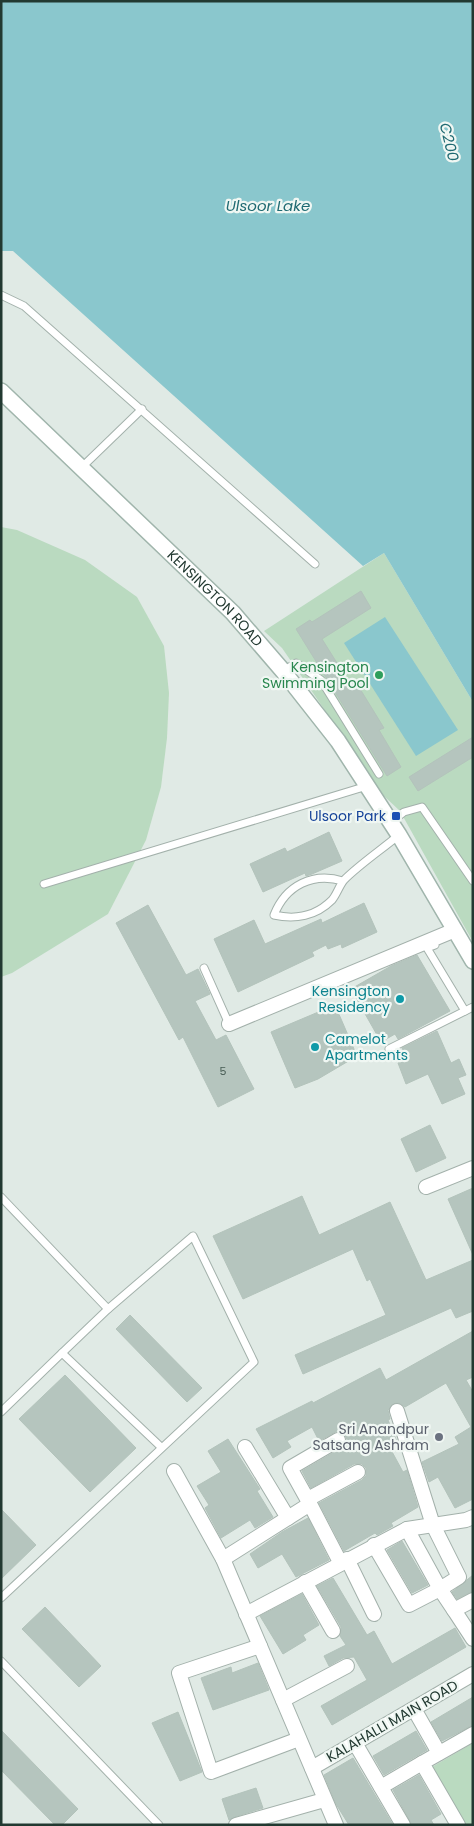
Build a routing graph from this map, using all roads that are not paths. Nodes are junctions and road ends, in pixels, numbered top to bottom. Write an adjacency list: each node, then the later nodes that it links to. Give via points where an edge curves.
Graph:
1 (1, 295): 3 (lane, via 24,306)
2 (1, 391): 4 (main road, KENSINGTON ROAD)
3 (142, 409): 4 (lane); 5 (lane)
4 (81, 469): 6 (main road, KENSINGTON ROAD, via 233,613)
5 (315, 564)
6 (283, 671): 7 (lane, via 296,662 321,680); 8 (main road, KENSINGTON ROAD, via 338,741)
7 (379, 774)
8 (367, 786): 9 (main road, KENSINGTON ROAD); 13 (lane)
9 (391, 822): 10 (main road, KENSINGTON ROAD); 12 (lane, via 404,812 422,807)
10 (399, 835): 11 (lane); 14 (main road, KENSINGTON ROAD)
11 (343, 881): 11 (lane, via 332,899 316,912 295,917 274,914 288,891 305,881 324,877)
12 (473, 881)
13 (44, 884)
14 (456, 933): 15 (main road, KENSINGTON ROAD); 18 (lane, via 427,948); 19 (street)
15 (473, 961)
16 (204, 968): 19 (lane)
17 (473, 1008): 18 (lane)
18 (465, 1011): 20 (lane)
19 (229, 1024)
20 (389, 1049)
21 (473, 1168): 22 (street)
22 (426, 1187)
23 (1, 1196): 24 (lane)
24 (108, 1308): 25 (lane); 29 (lane, via 193,1236 254,1362)
25 (62, 1353): 27 (lane); 29 (lane)
26 (397, 1411): 36 (street)
27 (1, 1412)
28 (338, 1440): 33 (street, via 290,1468)
29 (161, 1447): 43 (lane)
30 (245, 1447): 34 (street)
31 (174, 1471): 39 (street)
32 (358, 1472): 33 (street)
33 (309, 1502): 34 (street); 40 (street)
34 (288, 1518): 39 (street)
35 (471, 1524): 36 (street)
36 (433, 1525): 37 (street); 42 (street, via 459,1577)
37 (407, 1529): 38 (street); 42 (street)
38 (374, 1545): 40 (street); 42 (street, via 409,1605)
39 (223, 1560): 46 (street)
40 (343, 1561): 41 (street); 47 (street)
41 (305, 1582): 46 (street); 48 (street)
42 (440, 1589): 45 (street)
43 (1, 1598)
44 (473, 1600): 45 (street)
45 (454, 1610): 49 (street)
46 (246, 1614): 50 (street)
47 (374, 1614)
48 (333, 1631)
49 (473, 1639)
50 (260, 1646): 54 (street); 57 (street, via 179,1673 211,1772)
51 (1, 1661): 64 (lane)
52 (347, 1666): 54 (street)
53 (471, 1679): 55 (street, KALAHALLI MAIN ROAD)
54 (283, 1700): 57 (street)
55 (414, 1709): 58 (street, KALAHALLI MAIN ROAD); 59 (street)
56 (473, 1734): 59 (street)
57 (299, 1739): 61 (street)
58 (355, 1743): 61 (street, KALAHALLI MAIN ROAD); 62 (street)
59 (439, 1753): 60 (street)
60 (422, 1763): 62 (street); 68 (street)
61 (312, 1768): 63 (street)
62 (381, 1787): 67 (street)
63 (324, 1800): 65 (street); 66 (street)
64 (159, 1825)
65 (236, 1825)
66 (336, 1825)
67 (403, 1825)
68 (458, 1825)

